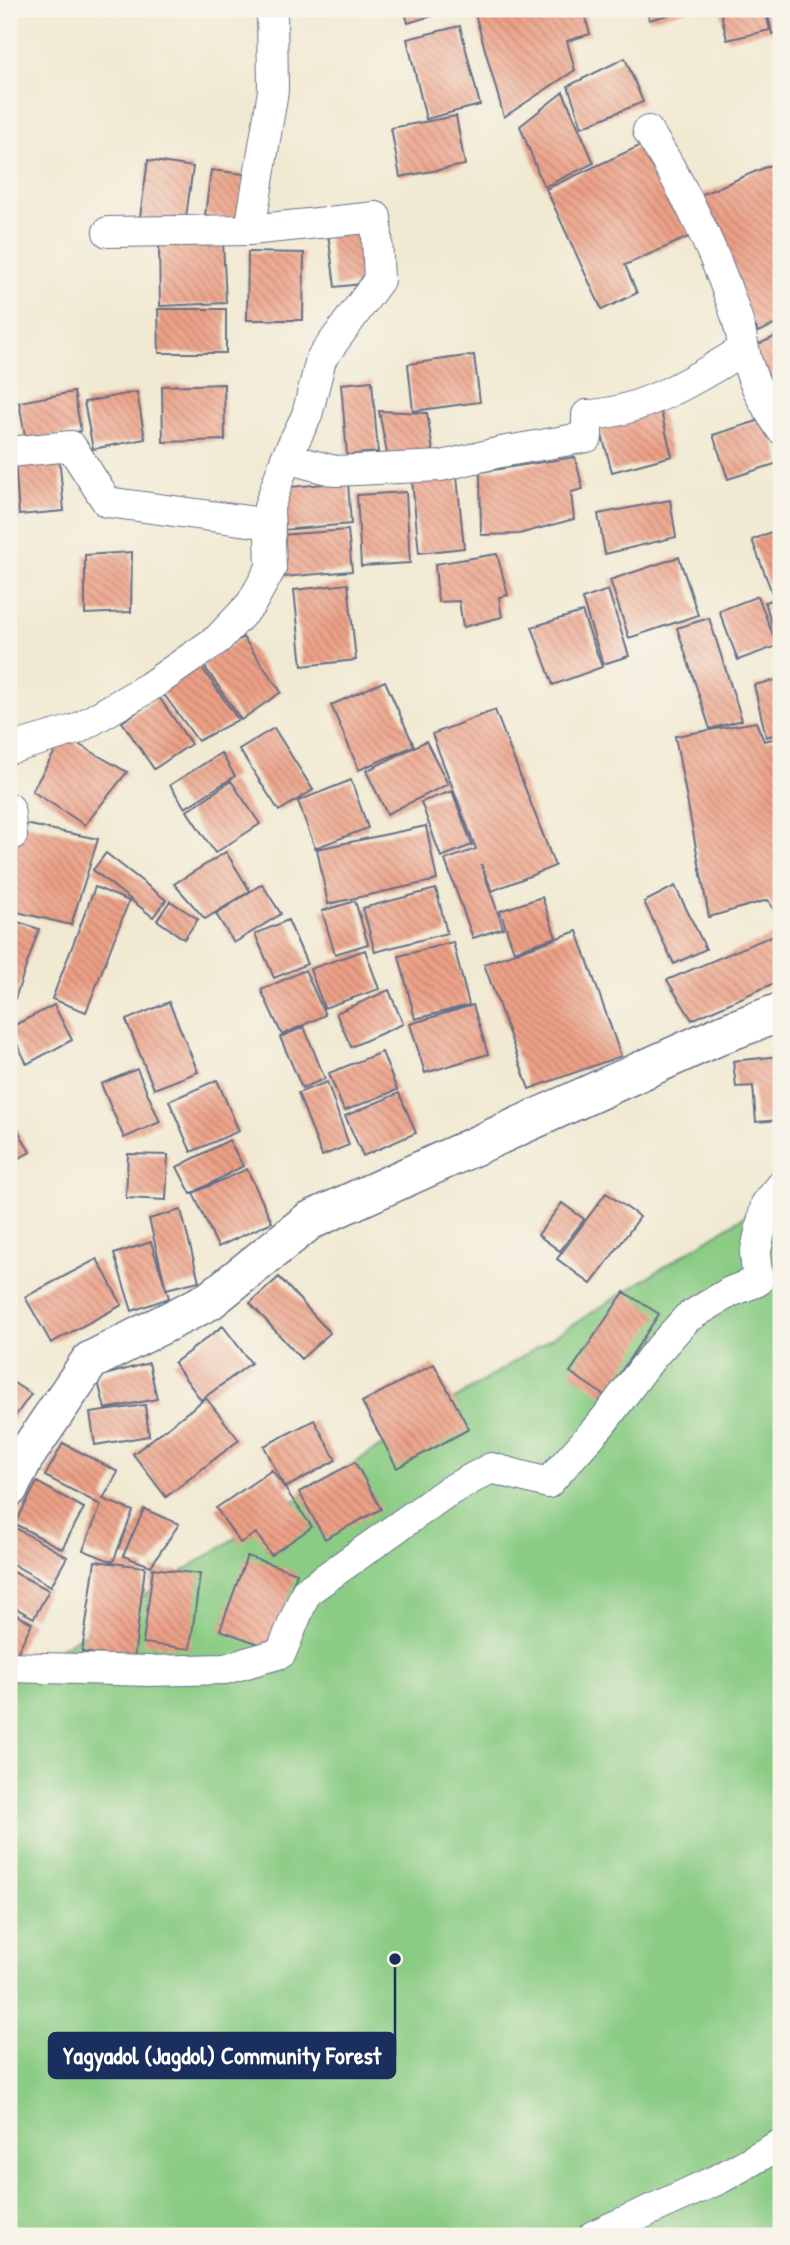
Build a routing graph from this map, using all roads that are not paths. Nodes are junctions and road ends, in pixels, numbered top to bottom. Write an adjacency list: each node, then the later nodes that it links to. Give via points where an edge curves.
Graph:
1 (272, 9): 3 (street, via 273,91)
2 (648, 131): 5 (street, via 669,163 708,244 737,317)
3 (250, 230): 4 (street); 8 (street, via 376,217 379,280 321,359 307,415)
4 (108, 232)
5 (744, 349): 6 (street); 8 (street, via 701,376 649,399 607,415 587,415 587,437 441,466 335,471)
6 (781, 429)
7 (9, 452): 9 (street, via 71,446 107,502)
8 (286, 458): 9 (street, via 269,507)
9 (270, 524): 10 (street, via 271,568 251,604 218,639 77,729)
10 (9, 749)
11 (9, 808): 12 (street)
12 (9, 837)
13 (781, 1012): 15 (street, via 725,1032 309,1221 209,1301 90,1361)
14 (781, 1186): 16 (street, via 766,1204 755,1255 758,1281 687,1318 548,1483 491,1468 447,1492 306,1592 281,1653 225,1669)
15 (9, 1488)
16 (9, 1667)
17 (781, 2144): 18 (street, via 721,2178)
18 (593, 2236)

